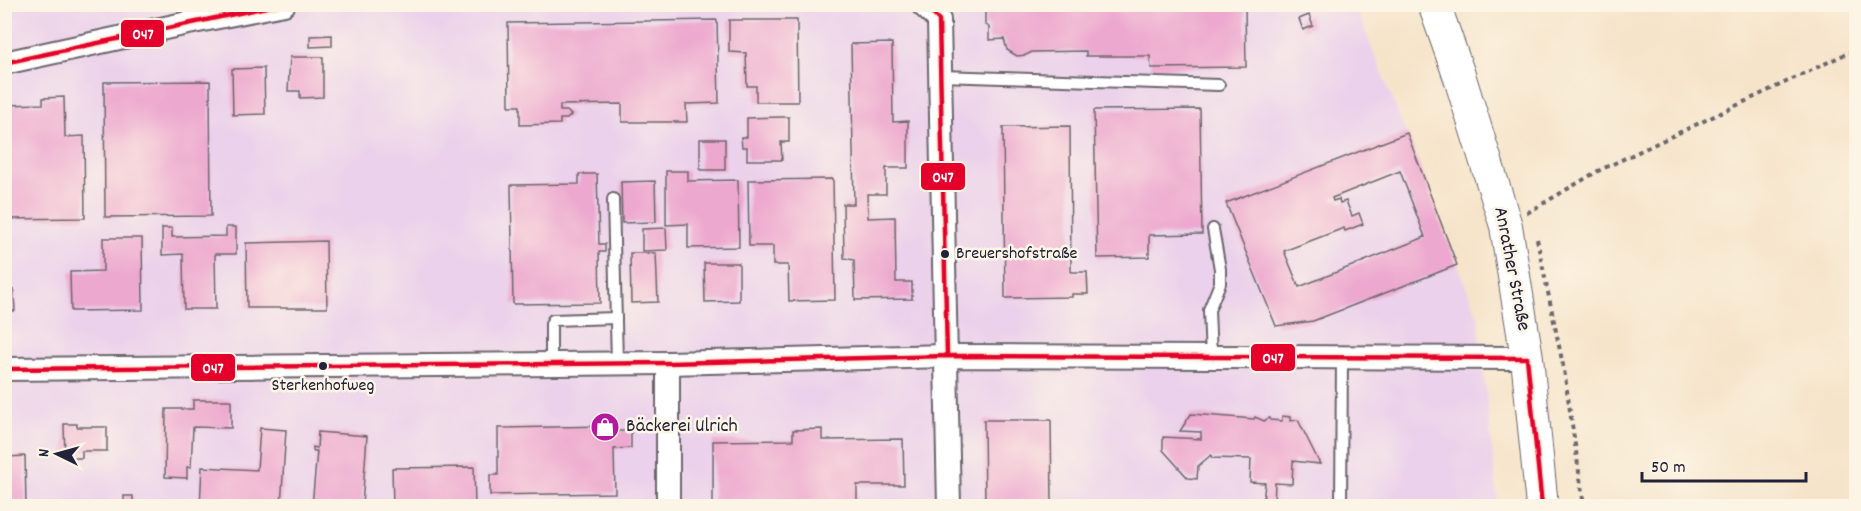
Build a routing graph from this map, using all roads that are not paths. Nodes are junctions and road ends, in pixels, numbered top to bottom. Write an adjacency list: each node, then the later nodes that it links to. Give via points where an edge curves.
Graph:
1 (284, 4): 4 (street)
2 (922, 4): 5 (street, via 939,20)
3 (1434, 4): 13 (main road, Anrather Straße, via 1459,75 1527,222)
4 (4, 63)
5 (941, 76): 6 (lane); 10 (street)
6 (1219, 85)
7 (613, 199): 9 (lane)
8 (1213, 229): 11 (lane, via 1220,283 1209,310)
9 (616, 318): 14 (lane); 16 (lane, via 553,320)
10 (947, 356): 11 (street); 15 (street); 19 (street)
11 (1211, 357): 12 (street)
12 (1342, 357): 13 (street); 20 (lane)
13 (1527, 358): 21 (main road, Anrather Straße)
14 (617, 363): 15 (street); 16 (street)
15 (668, 363): 18 (street)
16 (551, 364): 17 (street)
17 (4, 369)
18 (668, 507)
19 (949, 507)
20 (1341, 507)
21 (1542, 507)

